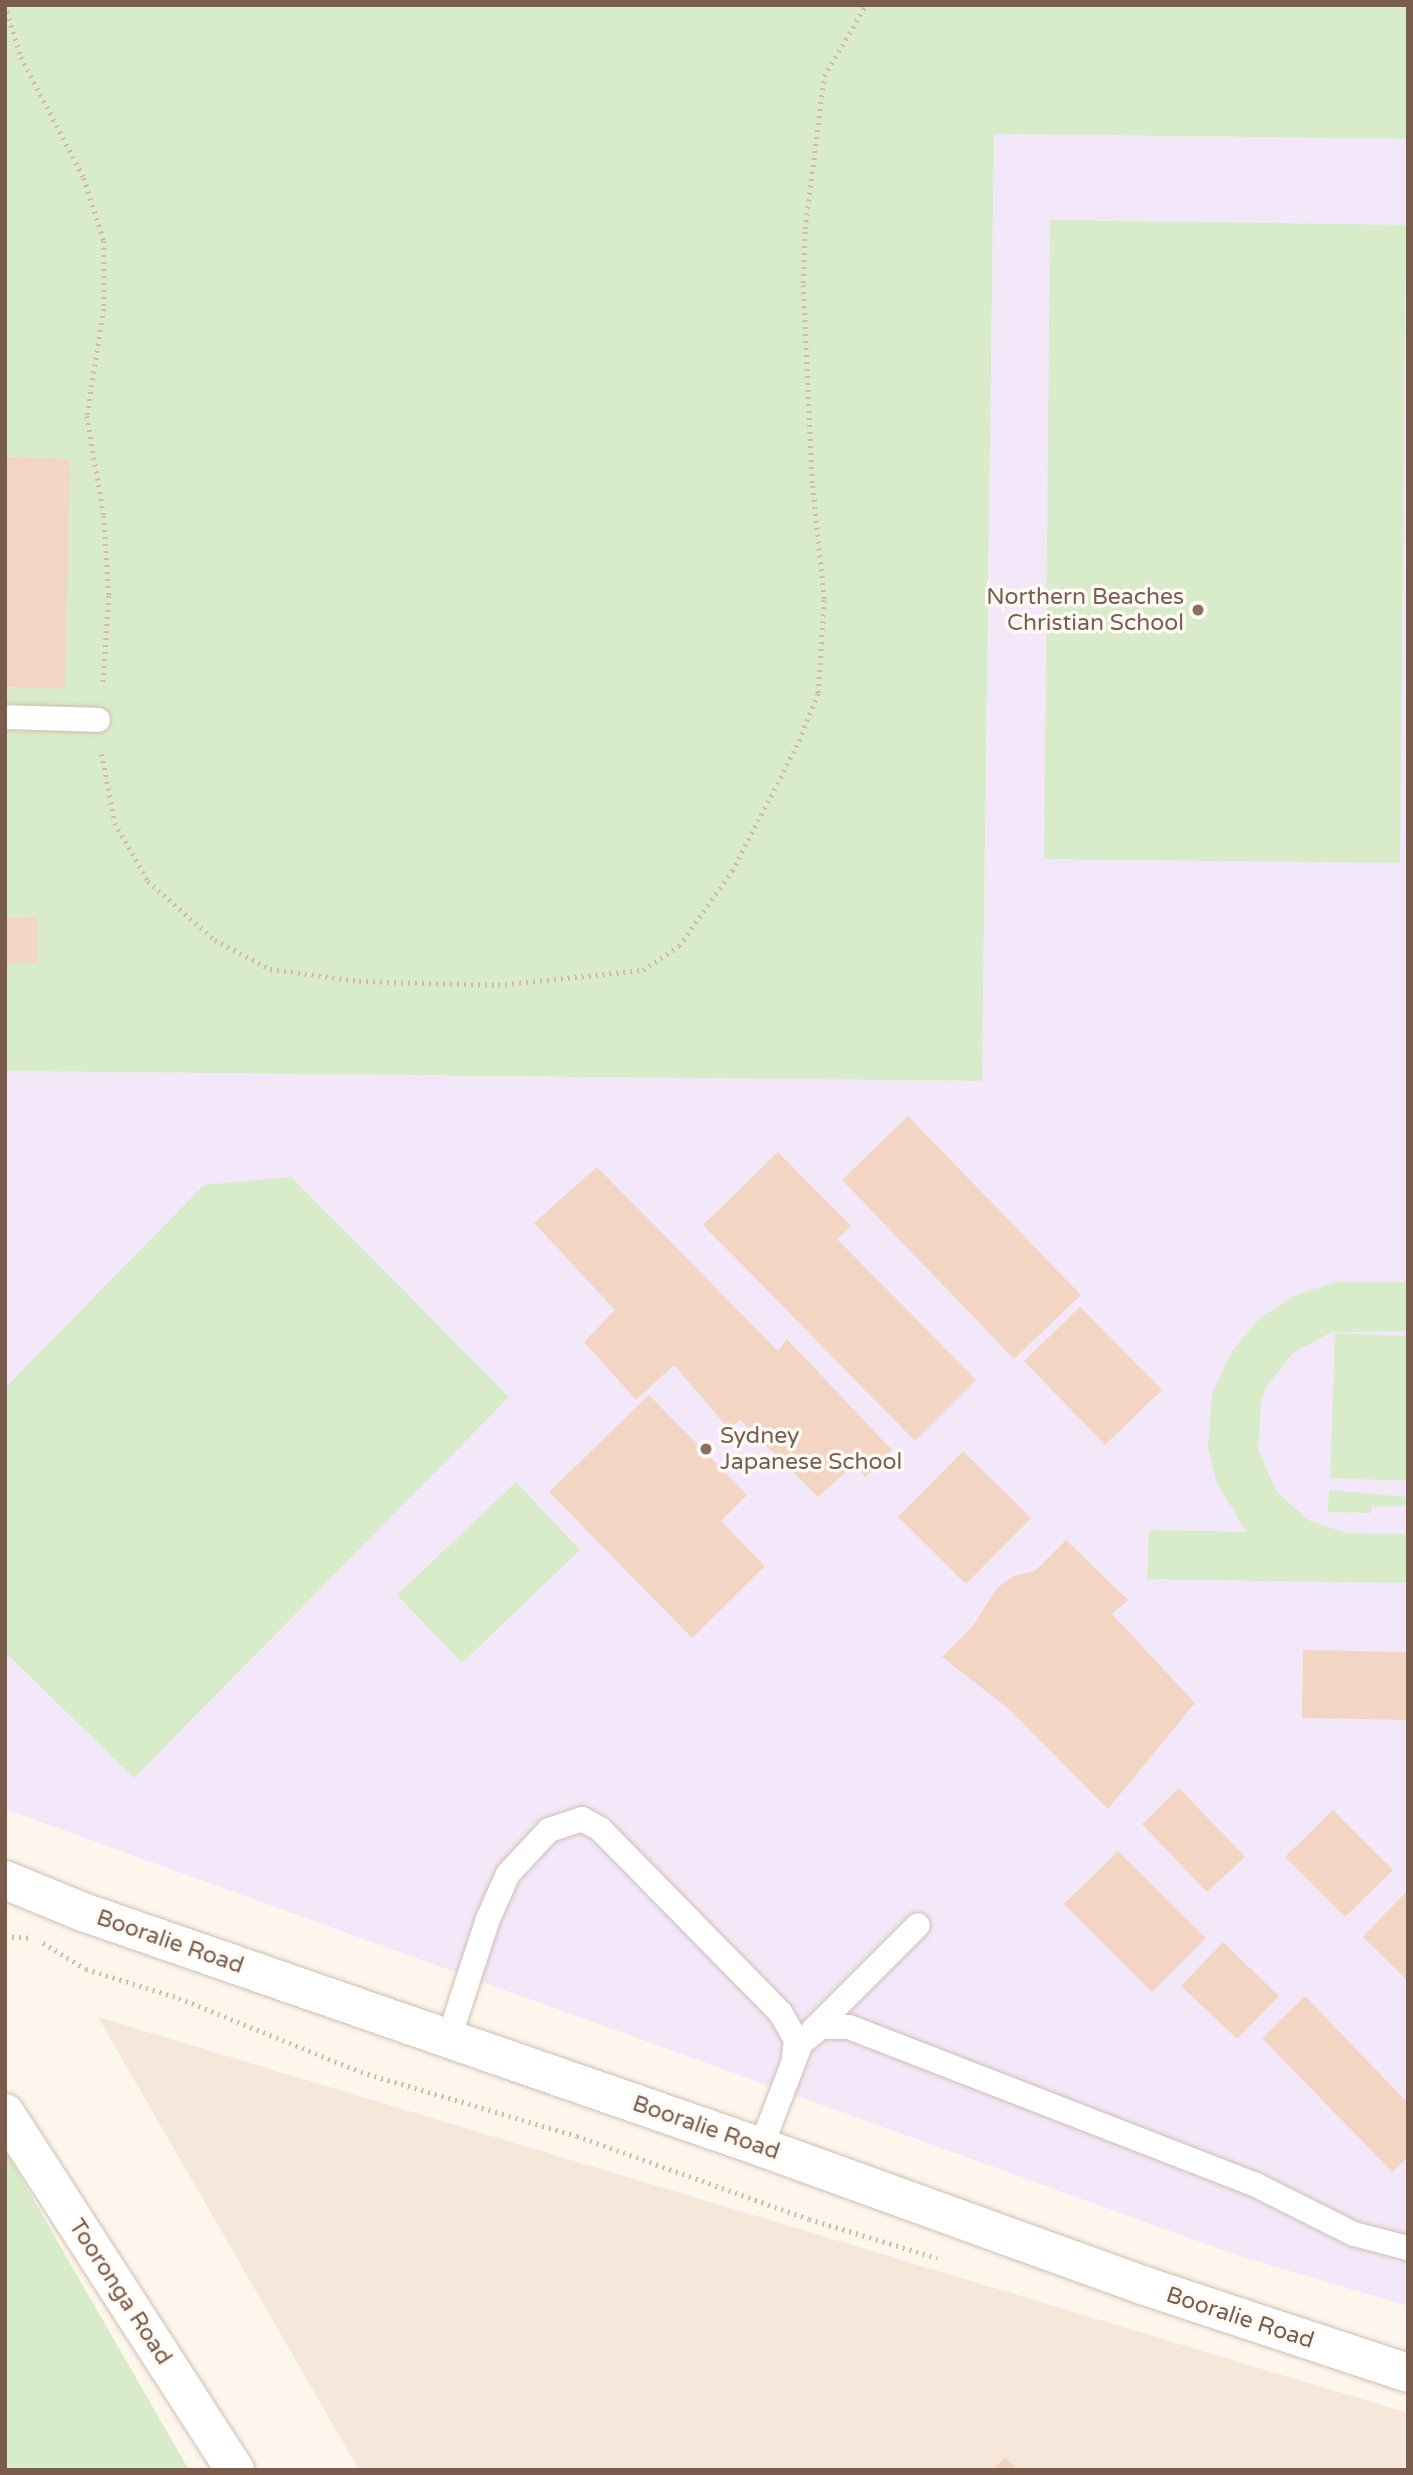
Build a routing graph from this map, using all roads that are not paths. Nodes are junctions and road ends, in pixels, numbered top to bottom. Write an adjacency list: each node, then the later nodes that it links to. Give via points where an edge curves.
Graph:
1 (5, 717): 2 (lane)
2 (98, 720)
3 (5, 1880): 6 (street, Booralie Road, via 83,1912)
4 (918, 1925): 5 (lane)
5 (810, 2033): 7 (lane); 10 (lane, via 821,2027 849,2027 1256,2185 1354,2234)
6 (449, 2038): 7 (lane, via 488,1919 508,1874 549,1830 582,1819 600,1829 780,2012 796,2040); 9 (street, Booralie Road)
7 (794, 2057): 9 (lane)
8 (5, 2113): 12 (street, Tooronga Road)
9 (761, 2147): 11 (street, Booralie Road, via 1145,2287)
10 (1408, 2248)
11 (1408, 2373)
12 (235, 2470)

